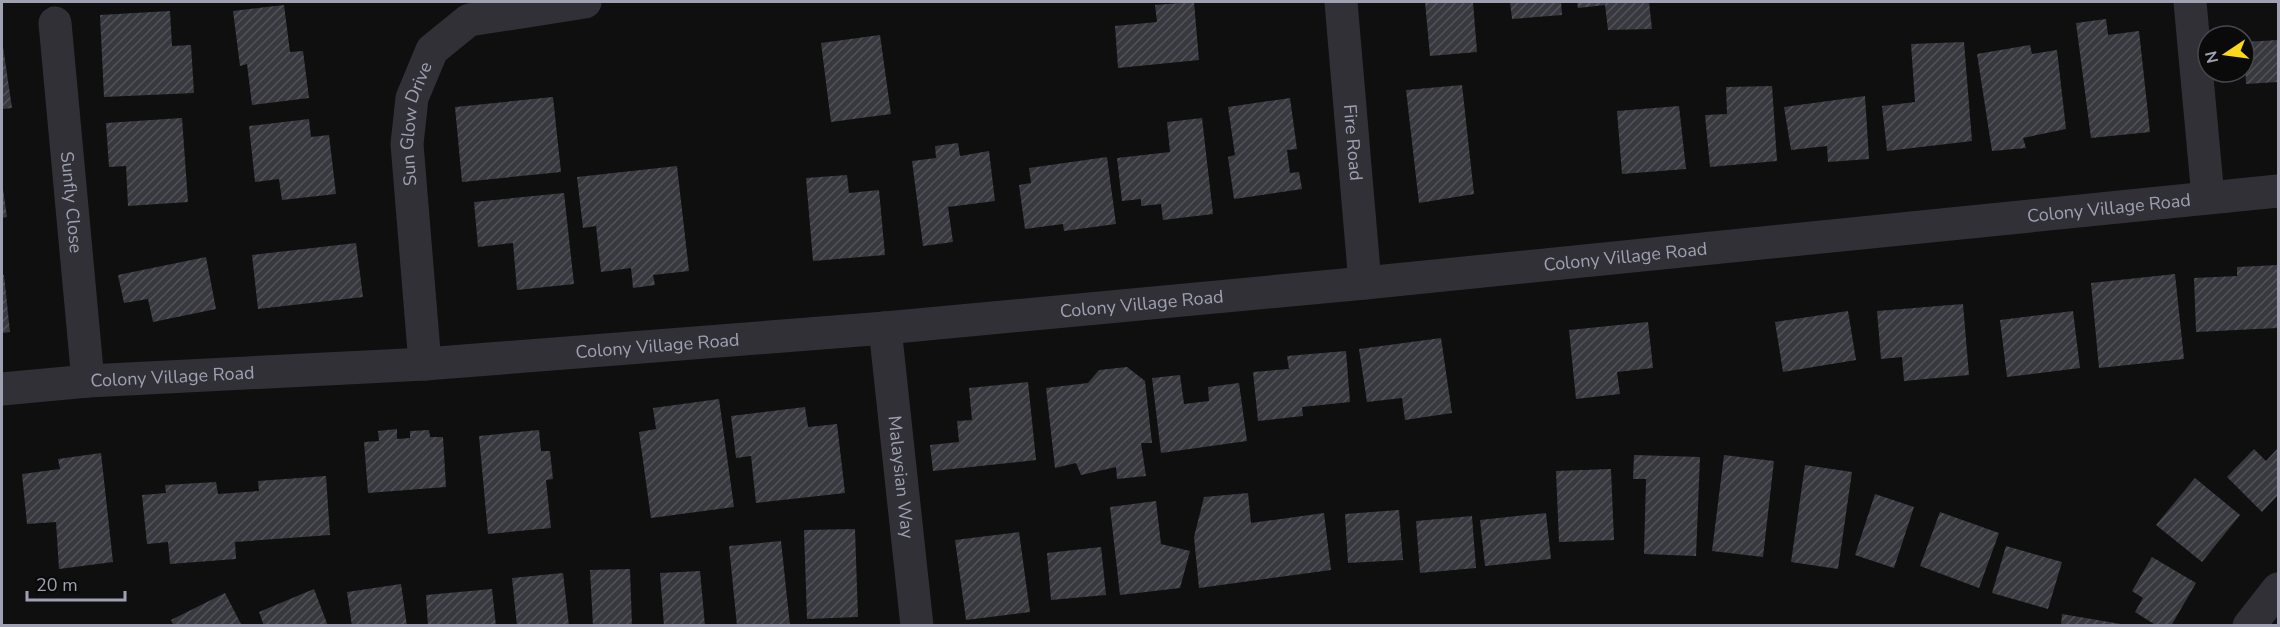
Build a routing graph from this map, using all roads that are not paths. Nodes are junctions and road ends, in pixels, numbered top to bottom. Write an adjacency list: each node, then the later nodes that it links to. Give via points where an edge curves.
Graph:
1 (585, 2): 9 (street, Sun Glow Drive, via 469,20 432,50 412,98 407,144)
2 (1341, 2): 7 (street, Fire Road)
3 (2190, 2): 6 (street)
4 (56, 23): 10 (street, Sunfly Close)
5 (2278, 191): 6 (street, Colony Village Road)
6 (2208, 197): 7 (street, Colony Village Road)
7 (1365, 284): 8 (street, Colony Village Road)
8 (885, 328): 9 (street, Colony Village Road); 13 (street, Malaysian Way)
9 (425, 364): 10 (street, Colony Village Road)
10 (88, 381): 11 (street, Colony Village Road)
11 (2, 389)
12 (2278, 589): 14 (street)
13 (917, 626)
14 (2249, 626)

